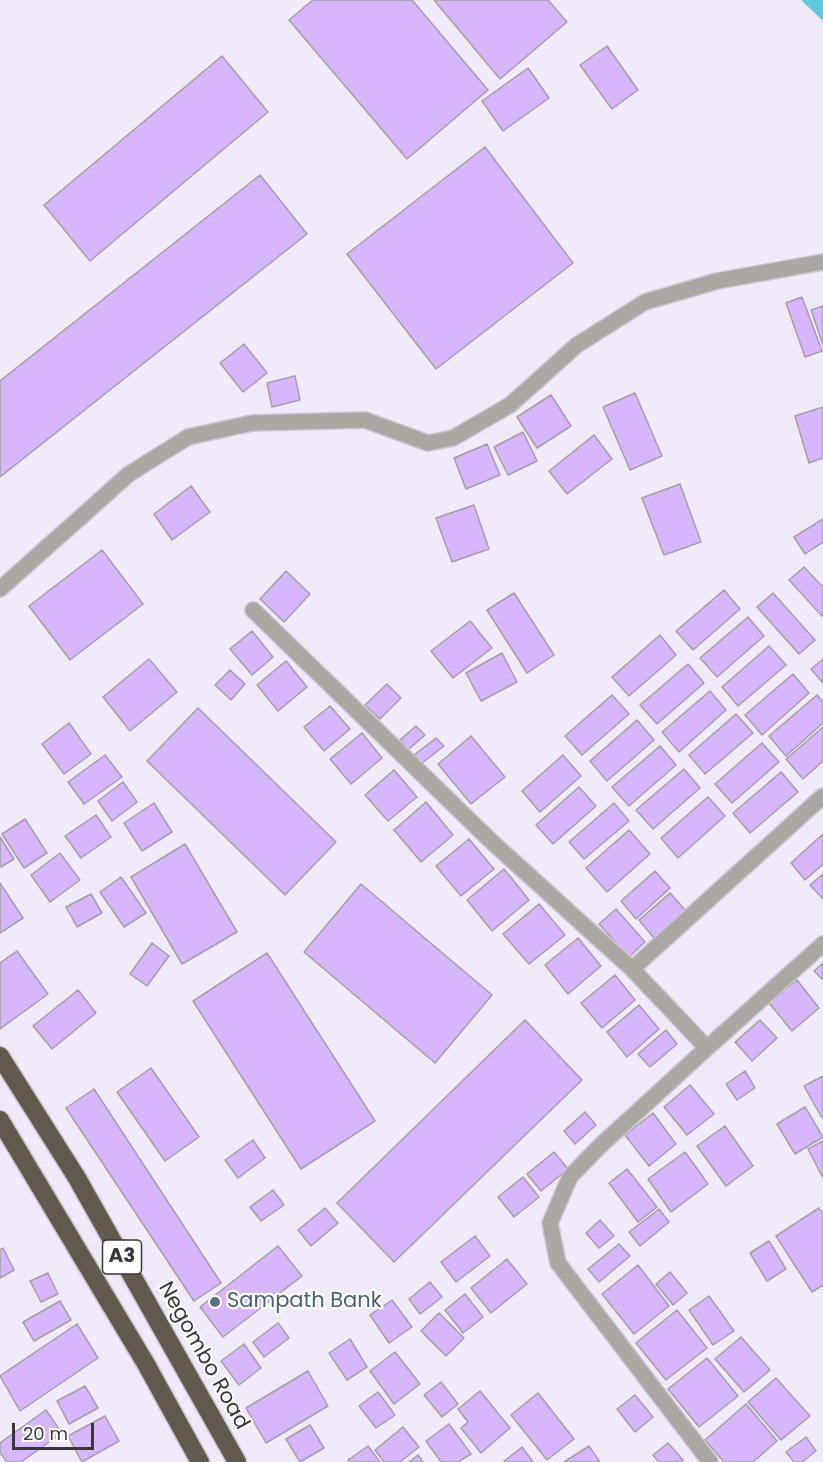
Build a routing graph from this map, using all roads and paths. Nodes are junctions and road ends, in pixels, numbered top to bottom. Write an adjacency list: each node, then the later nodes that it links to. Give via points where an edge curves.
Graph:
1 (823, 262): 2 (street, via 717,281 645,302 577,345 510,405 453,438 428,443 365,420 252,423 188,437 129,474)
2 (0, 589)
3 (253, 610): 6 (street, via 490,841)
4 (823, 796): 6 (street)
5 (823, 944): 7 (street)
6 (632, 969): 7 (street)
7 (707, 1048): 12 (street, via 570,1177 550,1223 558,1263)
8 (0, 1056): 11 (highway, Negombo Road / A3, via 77,1178)
9 (0, 1120): 10 (highway, A3, via 141,1354)
10 (200, 1462)
11 (237, 1462)
12 (710, 1462)

